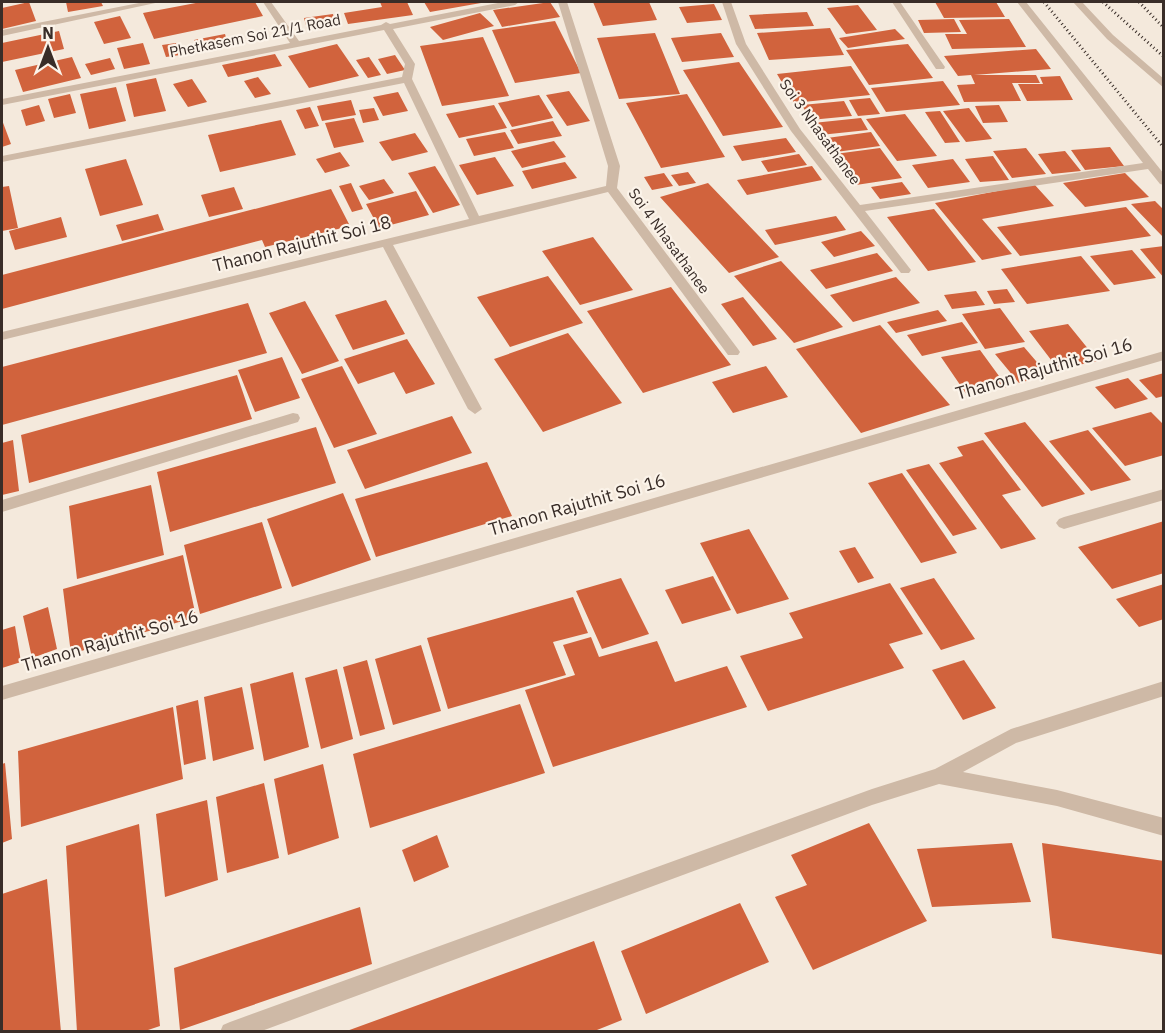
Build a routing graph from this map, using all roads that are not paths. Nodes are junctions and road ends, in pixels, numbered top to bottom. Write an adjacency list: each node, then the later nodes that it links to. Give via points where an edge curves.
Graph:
1 (155, 2): 10 (street)
2 (267, 2): 11 (street)
3 (515, 2): 9 (street, Phetkasem Soi 21/1 Road)
4 (563, 2): 19 (street, Soi 4 Nhasathanee, via 614,166)
5 (726, 2): 20 (street, Soi 3 Nhasathanee, via 747,53 796,130)
6 (896, 2): 12 (street)
7 (1021, 2): 17 (street)
8 (1077, 2): 14 (street)
9 (386, 25): 11 (street, Phetkasem Soi 21/1 Road); 13 (street, via 410,64)
10 (2, 33)
11 (295, 43): 15 (street, Phetkasem Soi 21/1 Road)
12 (940, 67)
13 (407, 79): 16 (street); 21 (street)
14 (1164, 85)
15 (2, 102)
16 (2, 159)
17 (1150, 165): 18 (street); 20 (street)
18 (1164, 182)
19 (611, 188): 21 (street, Thanon Rajuthit Soi 18); 25 (street, Soi 4 Nhasathanee)
20 (857, 209): 23 (street, Soi 3 Nhasathanee)
21 (476, 222): 22 (street, Thanon Rajuthit Soi 18)
22 (386, 243): 24 (street, Thanon Rajuthit Soi 18); 27 (street)
23 (904, 270)
24 (2, 336)
25 (734, 352)
26 (1164, 355): 33 (street, Thanon Rajuthit Soi 16)
27 (475, 409)
28 (293, 418): 30 (street)
29 (1164, 494): 31 (street)
30 (2, 506)
31 (1064, 523)
32 (1164, 688): 34 (street, via 1011,737)
33 (2, 693)
34 (939, 776): 35 (street, via 1057,798); 36 (street)
35 (1164, 827)
36 (230, 1032)

